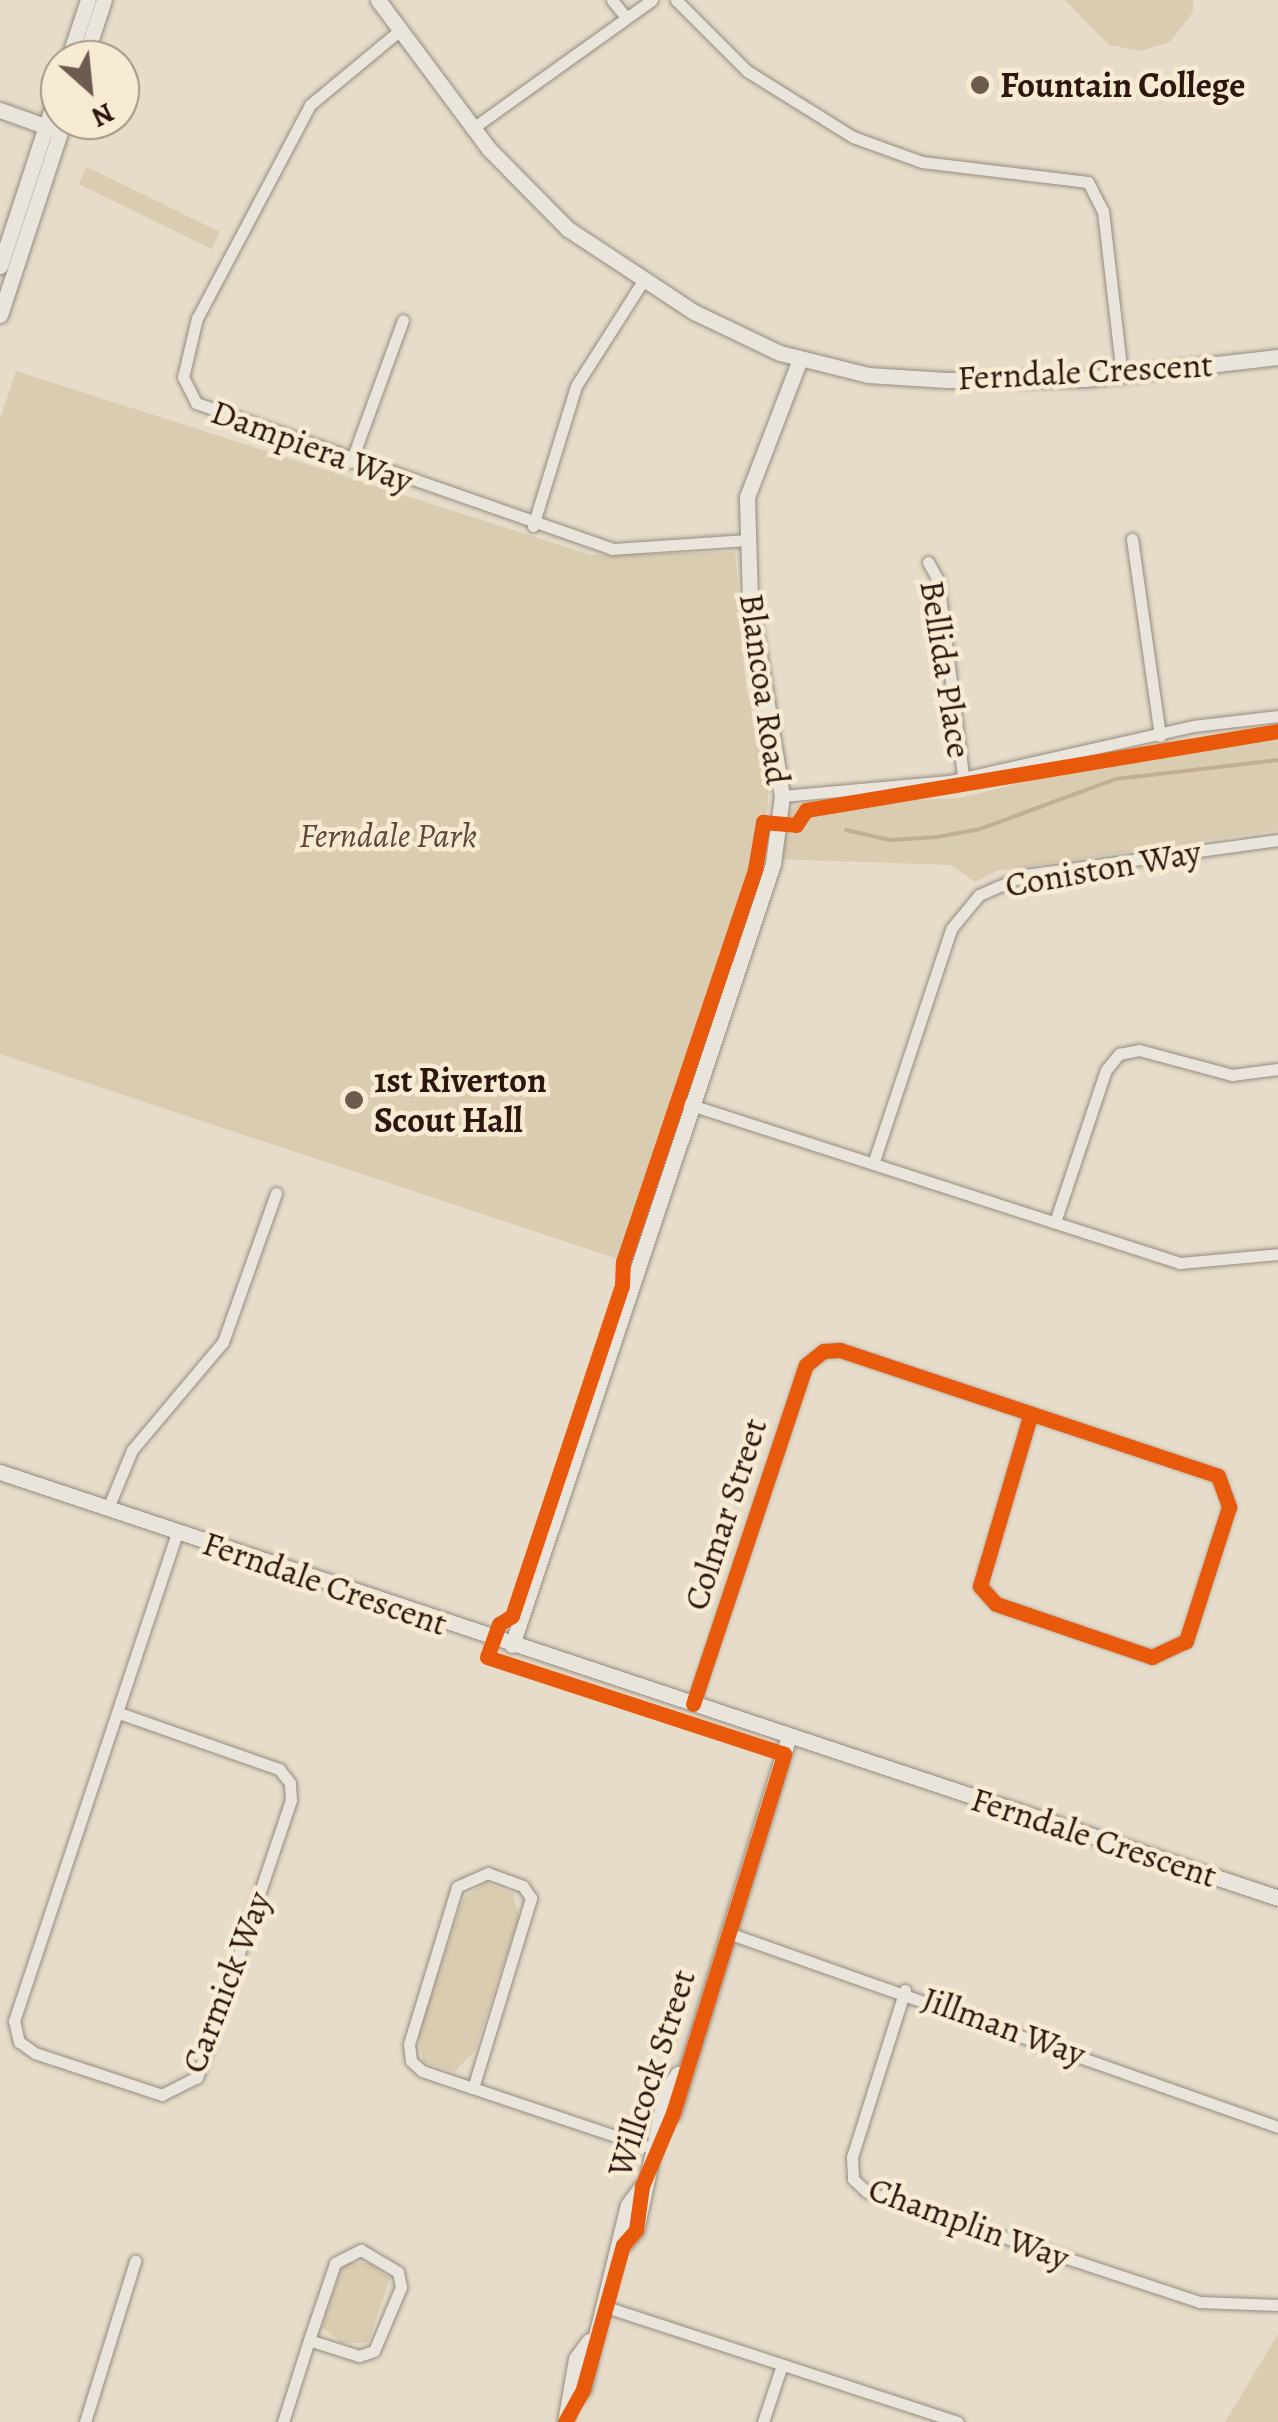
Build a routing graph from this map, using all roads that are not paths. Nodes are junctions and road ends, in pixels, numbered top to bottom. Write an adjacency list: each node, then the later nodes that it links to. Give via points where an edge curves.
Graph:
1 (88, 0): 9 (street)
2 (104, 0): 10 (street)
3 (378, 0): 8 (street, Ferndale Crescent)
4 (612, 0): 7 (street)
5 (652, 0): 7 (street)
6 (676, 0): 22 (street, via 747,71 852,138 938,165 1088,182 1103,211)
7 (626, 18): 13 (street)
8 (399, 31): 13 (street, Ferndale Crescent); 23 (street, Dampiera Way, via 310,105 198,318 183,377 196,403)
9 (75, 40)
10 (91, 40)
11 (0, 110): 12 (street)
12 (40, 121)
13 (473, 128): 17 (street, Ferndale Crescent, via 568,229)
14 (51, 140): 16 (street)
15 (53, 140): 18 (street)
16 (0, 266)
17 (643, 281): 21 (street, Ferndale Crescent); 24 (street, via 576,386)
18 (0, 315)
19 (403, 320): 23 (street)
20 (1278, 357): 22 (street, Ferndale Crescent)
21 (800, 359): 22 (street, Ferndale Crescent, via 902,378); 25 (street, Blancoa Road, via 746,497)
22 (1122, 375)
23 (351, 462): 24 (street, Dampiera Way)
24 (533, 526): 25 (street, Dampiera Way, via 612,550)
25 (746, 540): 31 (street, Blancoa Road)
26 (1132, 540): 29 (street)
27 (928, 562): 30 (street, Bellida Place, via 938,580)
28 (1278, 716): 29 (street)
29 (1160, 736): 30 (street)
30 (963, 776): 31 (street)
31 (782, 796): 34 (street, Blancoa Road, via 774,864)
32 (1278, 840): 35 (street, Coniston Way, via 1025,876 978,895 951,929)
33 (1278, 1070): 37 (street, via 1232,1075 1140,1050 1119,1054 1106,1070)
34 (688, 1104): 35 (street); 43 (street, Blancoa Road)
35 (874, 1161): 37 (street)
36 (276, 1193): 41 (street, via 223,1342 132,1450)
37 (1055, 1222): 38 (street, via 1180,1263)
38 (1278, 1254)
39 (1030, 1416): 39 (street, via 1218,1476 1228,1490 1186,1642 1172,1653 1152,1657 996,1604 980,1586); 44 (street, Colmar Street, via 823,1350 806,1364)
40 (0, 1472): 41 (street, Ferndale Crescent)
41 (108, 1508): 42 (street, Ferndale Crescent)
42 (178, 1533): 43 (street, Ferndale Crescent); 45 (street, Carmick Way)
43 (512, 1645): 44 (street, Ferndale Crescent)
44 (693, 1704): 46 (street, Ferndale Crescent)
45 (119, 1712): 45 (street, Carmick Way, via 14,2022 20,2042 35,2054 162,2095 197,2077 291,1800 290,1783 280,1769)
46 (789, 1736): 47 (street, Ferndale Crescent); 48 (street, Willcock Street)
47 (1278, 1898)
48 (728, 1933): 49 (street, Jillman Way); 52 (street, Willcock Street, via 680,2071 673,2113)
49 (906, 1990): 51 (street, Jillman Way); 54 (street, Champlin Way, via 852,2156 853,2179 867,2192 1199,2302)
50 (473, 2088): 50 (street, via 422,2071 408,2044 458,1887 488,1873 523,1886 531,1898); 52 (street)
51 (1278, 2127)
52 (654, 2149): 55 (street, Willcock Street, via 636,2230 622,2246)
53 (135, 2260): 58 (street)
54 (1278, 2305)
55 (602, 2306): 57 (street); 60 (street, Willcock Street, via 583,2389)
56 (309, 2340): 56 (street, via 335,2263 346,2253 361,2250 398,2272 400,2287 374,2351 359,2356); 59 (street)
57 (782, 2365): 61 (street); 62 (street)
58 (85, 2422)
59 (284, 2422)
60 (566, 2422)
61 (763, 2422)
62 (957, 2422)

